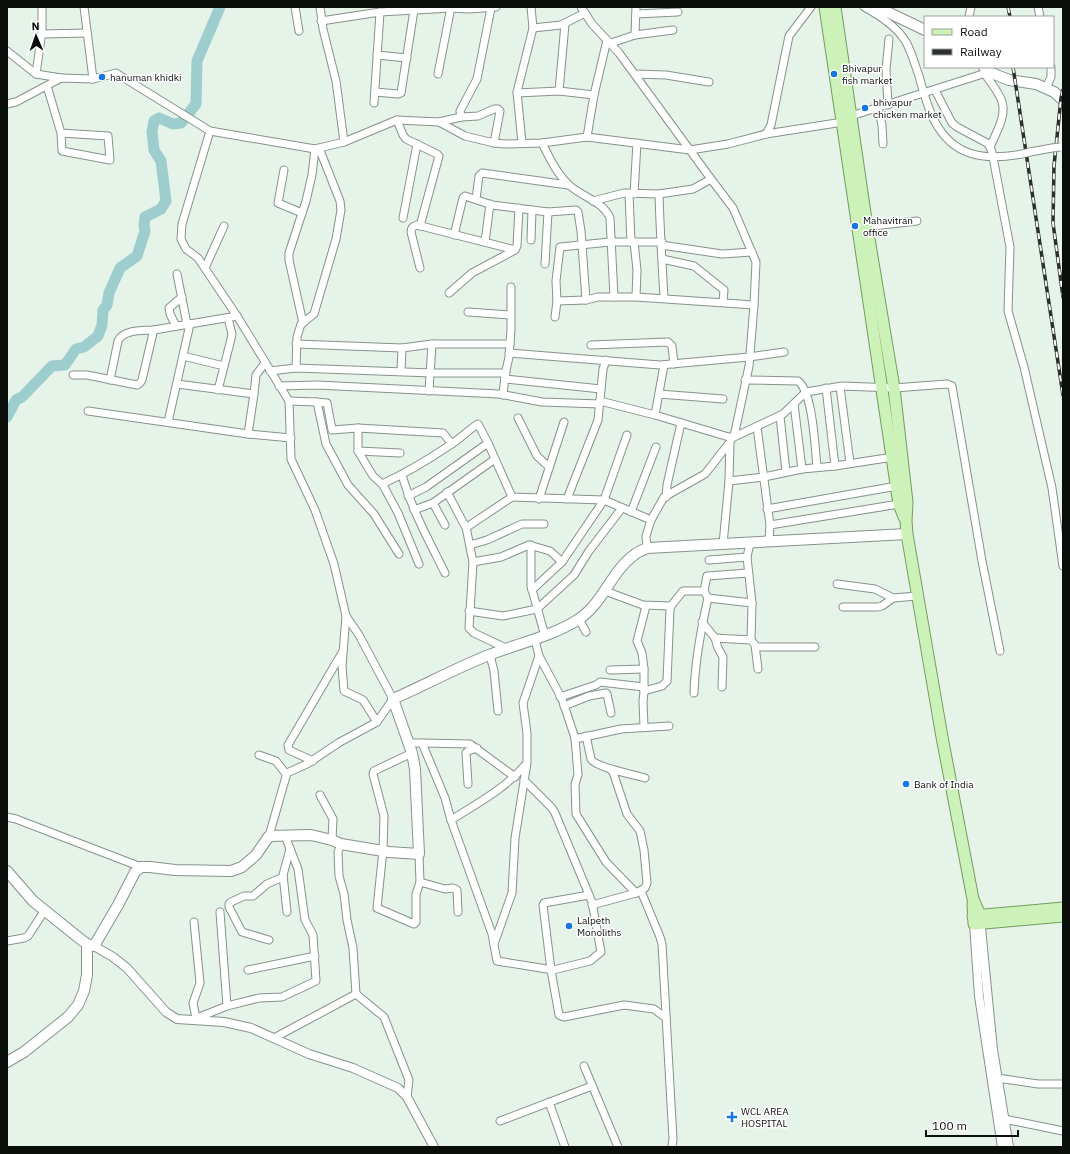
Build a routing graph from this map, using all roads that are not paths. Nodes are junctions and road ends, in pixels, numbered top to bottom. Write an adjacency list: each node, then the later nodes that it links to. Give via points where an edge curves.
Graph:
1 (42, 7): 26 (street)
2 (84, 7): 25 (street)
3 (295, 7): 22 (street)
4 (320, 7): 19 (street)
5 (451, 7): 12 (street); 13 (street); 36 (street)
6 (531, 7): 21 (street)
7 (811, 7): 60 (street, via 790,36 771,125)
8 (825, 7): 55 (main road)
9 (835, 7): 55 (main road)
10 (864, 7): 47 (street, via 896,29 905,41)
11 (878, 7): 24 (main road)
12 (428, 8): 15 (street)
13 (490, 8): 54 (street, via 477,77 460,111)
14 (383, 10): 15 (street); 19 (street); 31 (street)
15 (414, 10): 32 (street)
16 (583, 10): 20 (street); 29 (street, via 592,24)
17 (636, 10): 18 (street); 27 (street)
18 (678, 12)
19 (321, 21): 62 (street, via 336,81)
20 (565, 24): 21 (street); 44 (street)
21 (533, 28): 46 (street)
22 (299, 30)
23 (672, 30): 27 (street)
24 (924, 30)
25 (87, 33): 26 (street); 39 (street)
26 (42, 34): 35 (street)
27 (635, 35): 29 (street)
28 (889, 39): 52 (street, via 886,69)
29 (609, 41): 37 (street); 48 (street)
30 (7, 51): 35 (street)
31 (377, 55): 32 (street); 45 (street)
32 (407, 58): 45 (street, via 401,93)
33 (1051, 68): 42 (street, via 1051,77)
34 (986, 70): 42 (main road, via 1009,80); 43 (street); 69 (street, via 1003,104 1002,117)
35 (36, 74): 38 (street)
36 (438, 74)
37 (635, 74): 40 (street, via 666,75); 72 (street)
38 (61, 78): 39 (street); 41 (street)
39 (93, 79): 58 (street, via 116,73)
40 (709, 82)
41 (47, 86): 51 (street); 59 (street)
42 (1046, 88): 49 (main road)
43 (935, 90): 47 (street); 69 (street, via 952,123)
44 (558, 91): 46 (street); 48 (street)
45 (375, 92): 50 (street)
46 (517, 93): 64 (street)
47 (924, 93): 52 (street); 73 (street, via 933,119 952,144 969,153)
48 (594, 95): 61 (street)
49 (1063, 100)
50 (374, 103)
51 (7, 104)
52 (888, 105): 53 (street)
53 (878, 108): 55 (street); 68 (street)
54 (462, 117): 57 (street); 63 (street, via 478,116 498,109 500,111)
55 (845, 119): 60 (street); 90 (main road)
56 (397, 120): 57 (street); 62 (street); 67 (street, via 404,137)
57 (439, 122): 63 (street, via 466,136)
58 (210, 131): 71 (street); 102 (street, via 182,224 181,239 186,249 198,258)
59 (61, 132): 59 (street, via 108,136 110,160 62,151)
60 (766, 134): 72 (street)
61 (587, 137): 65 (street); 66 (street)
62 (344, 142): 71 (street)
63 (494, 143): 64 (street)
64 (522, 143): 65 (street)
65 (542, 143): 76 (street, via 555,168)
66 (637, 143): 72 (street); 77 (street)
67 (417, 144): 86 (street); 89 (street, via 437,154 439,158)
68 (883, 144)
69 (990, 146): 73 (street)
70 (1061, 147): 73 (street, bridge)
71 (317, 149): 85 (street); 120 (street, via 340,201 341,210 336,239 314,314)
72 (690, 150): 75 (street)
73 (993, 157): 226 (street, via 1010,247 1008,311 1024,367 1052,488)
74 (284, 170): 85 (street, via 278,203)
75 (711, 179): 78 (street, via 693,189); 99 (street, via 733,208)
76 (568, 185): 79 (street, via 482,173 479,176); 80 (street)
77 (632, 194): 78 (street); 80 (street); 95 (street)
78 (659, 194): 96 (street)
79 (476, 199): 81 (street); 91 (street, via 467,196 462,198)
80 (593, 201): 94 (street, via 607,210 610,218)
81 (490, 204): 82 (street); 93 (street)
82 (519, 208): 83 (street); 98 (street)
83 (532, 210): 84 (street); 92 (street)
84 (548, 212): 97 (street, via 577,210); 101 (street)
85 (302, 213): 120 (street, via 288,256)
86 (403, 218)
87 (917, 221): 90 (street)
88 (224, 226): 102 (street)
89 (420, 226): 91 (street); 103 (street, via 414,226 411,232)
90 (862, 228): 150 (main road)
91 (454, 235): 93 (street)
92 (531, 240)
93 (485, 242): 98 (street)
94 (610, 242): 95 (street); 97 (street); 108 (street)
95 (633, 242): 96 (street); 109 (street, via 637,270)
96 (662, 244): 99 (street, via 722,254); 100 (street)
97 (582, 245): 111 (street); 112 (street, via 560,247 556,281)
98 (515, 250): 106 (street, via 472,272)
99 (752, 252): 114 (street, via 756,262)
100 (662, 259): 110 (street); 113 (street, via 696,267 724,290)
101 (545, 264)
102 (205, 268): 117 (street)
103 (420, 268)
104 (177, 274): 107 (street)
105 (511, 287): 116 (street)
106 (449, 293)
107 (182, 297): 121 (street); 122 (street, via 169,308)
108 (614, 297): 109 (street); 111 (street)
109 (636, 297): 110 (street)
110 (664, 298): 113 (street)
111 (586, 300): 112 (street)
112 (557, 301): 118 (street)
113 (724, 302): 114 (street)
114 (754, 305): 132 (street)
115 (468, 312): 116 (street)
116 (510, 315): 126 (street)
117 (237, 316): 119 (street); 134 (street)
118 (555, 317)
119 (228, 318): 121 (street); 137 (street, via 232,336)
120 (303, 323): 124 (street)
121 (189, 324): 122 (street); 131 (street)
122 (176, 326): 123 (street)
123 (154, 330): 144 (street, via 121,336); 144 (street, via 140,383 133,385)
124 (296, 344): 128 (street); 138 (street)
125 (432, 344): 126 (street); 128 (street); 141 (street)
126 (510, 344): 130 (street)
127 (591, 345): 136 (street, via 668,342 672,346)
128 (402, 348): 140 (street)
129 (784, 352): 132 (street)
130 (510, 353): 133 (street); 143 (street)
131 (183, 356): 137 (street); 146 (street)
132 (749, 357): 136 (street); 145 (street)
133 (606, 360): 135 (street); 151 (street)
134 (265, 363): 139 (street); 155 (street, via 256,373)
135 (664, 364): 136 (street); 156 (street)
136 (674, 364)
137 (224, 366): 152 (street)
138 (296, 368): 139 (street); 140 (street)
139 (270, 370): 147 (street)
140 (401, 371): 141 (street)
141 (432, 373): 143 (street); 153 (street)
142 (73, 375): 144 (street)
143 (505, 376): 151 (street); 157 (street)
144 (110, 380)
145 (745, 380): 154 (street, via 798,381); 175 (street)
146 (177, 384): 152 (street); 167 (street)
147 (280, 386): 153 (street, via 317,385); 159 (street)
148 (840, 387): 149 (street); 150 (street); 183 (street)
149 (826, 388): 154 (street); 184 (street)
150 (888, 388): 181 (main road); 208 (main road, via 907,502); 253 (street, via 947,384 954,388 982,561)
151 (601, 389): 161 (street)
152 (218, 390): 155 (street)
153 (429, 391): 157 (street)
154 (806, 392): 162 (street); 186 (street, via 812,417)
155 (254, 394): 172 (street)
156 (659, 394): 158 (street); 164 (street)
157 (503, 395): 161 (street, via 542,402)
158 (723, 399)
159 (289, 401): 160 (street); 174 (street)
160 (316, 402): 171 (street, via 327,403 332,430); 220 (street, via 326,444 348,485 374,514)
161 (600, 402): 164 (street); 199 (street, via 598,420)
162 (794, 404): 165 (street); 187 (street)
163 (88, 411): 167 (street)
164 (655, 415): 169 (street)
165 (780, 416): 170 (street); 188 (street)
166 (518, 418): 185 (street, via 537,456)
167 (168, 422): 172 (street)
168 (564, 422): 185 (street)
169 (681, 423): 175 (street); 197 (street)
170 (757, 427): 175 (street); 190 (street)
171 (358, 428): 177 (street, via 443,433); 179 (street)
172 (248, 434): 174 (street)
173 (627, 435): 200 (street)
174 (291, 438): 241 (street, via 292,459 315,510 334,564)
175 (731, 440): 191 (street); 197 (street, via 705,474)
176 (488, 443): 177 (street, via 478,424); 182 (street); 195 (street, via 426,487)
177 (452, 444): 189 (street)
178 (656, 447): 206 (street)
179 (358, 451): 180 (street); 192 (street)
180 (400, 453)
181 (893, 457): 183 (street); 193 (main road)
182 (495, 459): 194 (street); 196 (street)
183 (850, 463): 184 (street)
184 (834, 466): 186 (street)
185 (549, 467): 198 (street)
186 (817, 467): 187 (street)
187 (802, 469): 188 (street)
188 (786, 472): 190 (street)
189 (402, 475): 192 (street); 195 (street)
190 (764, 477): 191 (street); 204 (street)
191 (729, 481): 216 (street)
192 (382, 484): 225 (street, via 398,512)
193 (897, 486): 202 (main road); 204 (street)
194 (447, 492): 201 (street); 212 (street)
195 (408, 496): 205 (street)
196 (512, 497): 198 (street); 212 (street)
197 (666, 497): 207 (street)
198 (539, 498): 199 (street)
199 (567, 499): 200 (street)
200 (604, 500): 203 (street); 224 (street)
201 (433, 503): 205 (street); 210 (street)
202 (899, 504): 208 (main road); 211 (street)
203 (622, 508): 206 (street); 239 (street, via 574,575)
204 (767, 509): 211 (street)
205 (414, 510): 227 (street)
206 (631, 512): 207 (street)
207 (651, 520): 219 (street, via 646,536)
208 (906, 521): 213 (main road)
209 (544, 524): 218 (street, via 522,524)
210 (445, 525)
211 (770, 525): 214 (street)
212 (466, 527): 218 (street)
213 (907, 534): 214 (main road); 233 (main road)
214 (769, 542): 215 (main road)
215 (750, 543): 216 (main road); 221 (street)
216 (723, 544): 219 (main road)
217 (531, 545): 223 (street, via 497,558); 224 (street, via 550,551); 230 (street)
218 (470, 546): 223 (street)
219 (647, 548): 231 (main road, via 634,554 620,568)
220 (399, 554)
221 (747, 557): 222 (street); 228 (street)
222 (709, 560)
223 (473, 562): 240 (street)
224 (562, 562): 230 (street)
225 (419, 564)
226 (1063, 566)
227 (445, 573)
228 (748, 573): 232 (street, via 707,576); 235 (street)
229 (836, 584): 234 (street, via 875,589)
230 (532, 590): 239 (street)
231 (605, 591): 236 (street); 242 (main road, via 591,610)
232 (706, 594): 235 (street); 237 (street, via 683,592); 243 (street)
233 (917, 596): 234 (street); 306 (main road)
234 (893, 598): 238 (street, via 878,607)
235 (752, 603): 248 (street)
236 (646, 606): 237 (street); 256 (street, via 637,640)
237 (671, 606): 260 (street, via 667,681 662,686)
238 (843, 607)
239 (537, 609): 240 (street, via 498,616); 245 (street)
240 (469, 611): 251 (street, via 468,624 471,631)
241 (346, 616): 252 (street); 263 (street)
242 (579, 618): 244 (street); 245 (main road)
243 (702, 622): 246 (street); 261 (street, via 695,662)
244 (586, 632)
245 (545, 636): 247 (main road)
246 (715, 638): 248 (street); 259 (street, via 723,657)
247 (535, 640): 251 (main road); 255 (street)
248 (751, 640): 249 (street)
249 (756, 647): 250 (street); 257 (street)
250 (815, 648)
251 (508, 649): 254 (main road)
252 (343, 651): 267 (street, via 344,691 363,700); 276 (street, via 288,745 289,750)
253 (1000, 651)
254 (490, 655): 263 (main road); 265 (street)
255 (539, 656): 262 (street); 277 (street, via 523,703)
256 (644, 669): 258 (street); 260 (street)
257 (758, 669)
258 (610, 670)
259 (722, 687)
260 (644, 690): 262 (street, via 600,682); 269 (street)
261 (694, 692)
262 (560, 697): 264 (street)
263 (393, 700): 267 (street); 273 (main road)
264 (564, 706): 266 (street, via 589,696 606,693); 271 (street)
265 (498, 711)
266 (611, 713)
267 (377, 722): 276 (street)
268 (669, 726): 269 (street)
269 (644, 727): 270 (street)
270 (586, 736): 271 (street); 278 (street, via 591,761)
271 (575, 737): 297 (street, via 578,775 575,784 577,817 606,862)
272 (422, 743): 273 (street); 274 (street, via 470,744); 286 (street, via 446,798)
273 (411, 748): 291 (street, via 373,773 384,816); 292 (main road, via 415,769)
274 (477, 748): 280 (street); 283 (street, via 466,753)
275 (259, 755): 279 (street, via 276,761)
276 (313, 760): 279 (street)
277 (527, 763): 280 (street); 282 (street)
278 (610, 769): 281 (street); 297 (street, via 627,814 640,831 647,884)
279 (286, 774): 287 (street)
280 (515, 777): 286 (street, via 491,796)
281 (645, 778)
282 (524, 780): 298 (street, via 554,811); 310 (street, via 515,838 512,893)
283 (468, 784)
284 (320, 795): 289 (street, via 333,819)
285 (7, 817): 293 (street)
286 (451, 820): 310 (street)
287 (269, 836): 288 (main road); 293 (main road, via 256,855 242,867 231,871)
288 (284, 836): 289 (main road, via 311,835); 290 (street)
289 (336, 842): 291 (main road); 315 (street, via 339,876 353,948)
290 (290, 849): 295 (street); 312 (street, via 298,871 305,919 313,932)
291 (383, 850): 292 (main road); 296 (street, via 377,908 415,923 416,894)
292 (419, 854): 296 (street)
293 (141, 867): 311 (main road, via 135,872 118,905)
294 (7, 870): 301 (main road)
295 (283, 877): 303 (street); 308 (street, via 267,884 253,896 244,896 229,904 242,932)
296 (420, 882): 304 (street, via 457,890)
297 (638, 892): 299 (street); 317 (street, via 661,940)
298 (589, 895): 299 (street); 314 (street, via 543,904)
299 (592, 905): 314 (street, via 600,952 590,961)
300 (1063, 908): 306 (main road)
301 (44, 910): 309 (street, via 28,936); 311 (main road)
302 (220, 912): 316 (street)
303 (287, 912)
304 (458, 912)
305 (1063, 916): 306 (main road)
306 (977, 920): 322 (street); 334 (street, via 979,996)
307 (194, 922): 318 (street, via 200,983 192,1003)
308 (269, 940)
309 (7, 941)
310 (494, 944): 314 (street, via 498,961)
311 (91, 945): 318 (street, via 127,968 166,1012 177,1018); 320 (main road, via 84,991 78,1005 68,1017 24,1052)
312 (315, 956): 313 (street); 316 (street, via 315,982 282,997 259,998)
313 (248, 970)
314 (551, 970): 317 (street, via 558,1012 561,1016 624,1005 654,1009)
315 (356, 994): 319 (street); 325 (street, via 384,1017 409,1080)
316 (227, 1006): 318 (street)
317 (666, 1018): 333 (street)
318 (194, 1019): 319 (street, via 236,1024)
319 (274, 1038): 325 (street, via 390,1084)
320 (7, 1062)
321 (584, 1066): 324 (street)
322 (997, 1078): 323 (street, via 1038,1084); 327 (street)
323 (1063, 1084)
324 (592, 1086): 326 (street); 332 (street)
325 (407, 1097): 330 (street)
326 (549, 1102): 328 (street); 331 (street)
327 (1004, 1119): 329 (street); 335 (street)
328 (500, 1121)
329 (1063, 1131)
330 (434, 1147)
331 (565, 1147)
332 (618, 1147)
333 (672, 1147)
334 (1002, 1147)
335 (1009, 1147)

